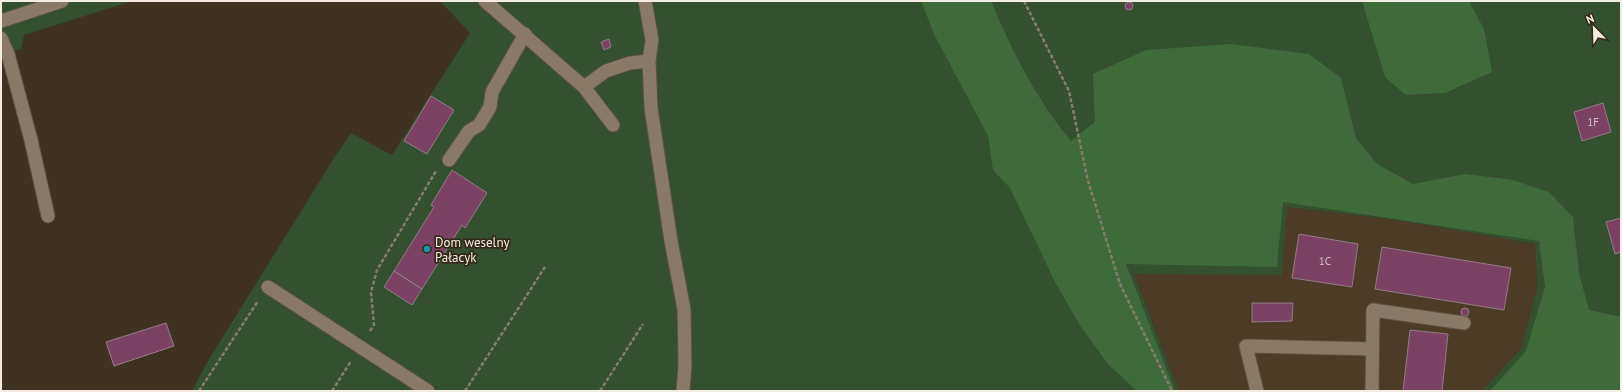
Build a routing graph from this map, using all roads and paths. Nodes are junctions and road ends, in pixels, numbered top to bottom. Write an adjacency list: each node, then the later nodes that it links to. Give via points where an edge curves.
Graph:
1 (62, 1): 5 (lane)
2 (485, 1): 6 (lane)
3 (645, 1): 8 (lane, via 652,40)
4 (1024, 1): 25 (path, via 1069,91 1088,181 1120,284)
5 (1, 21)
6 (525, 34): 9 (lane); 11 (lane, via 492,92 490,107 479,125 469,131)
7 (1, 38): 12 (lane, via 8,54 31,140)
8 (649, 61): 9 (lane, via 606,71); 24 (lane, via 651,108 684,309)
9 (584, 87): 10 (lane)
10 (613, 125)
11 (449, 160): 17 (path, via 435,172 377,270 371,292 374,325)
12 (48, 216)
13 (545, 267): 22 (path)
14 (268, 287): 17 (lane); 19 (path)
15 (1464, 323): 18 (lane, via 1373,310)
16 (643, 324): 23 (path)
17 (361, 346): 20 (path); 21 (lane)
18 (1372, 349): 26 (lane, via 1246,346); 27 (lane)
19 (199, 391)
20 (332, 391)
21 (428, 391)
22 (465, 391)
23 (600, 391)
24 (683, 391)
25 (1172, 391)
26 (1256, 391)
27 (1372, 391)

